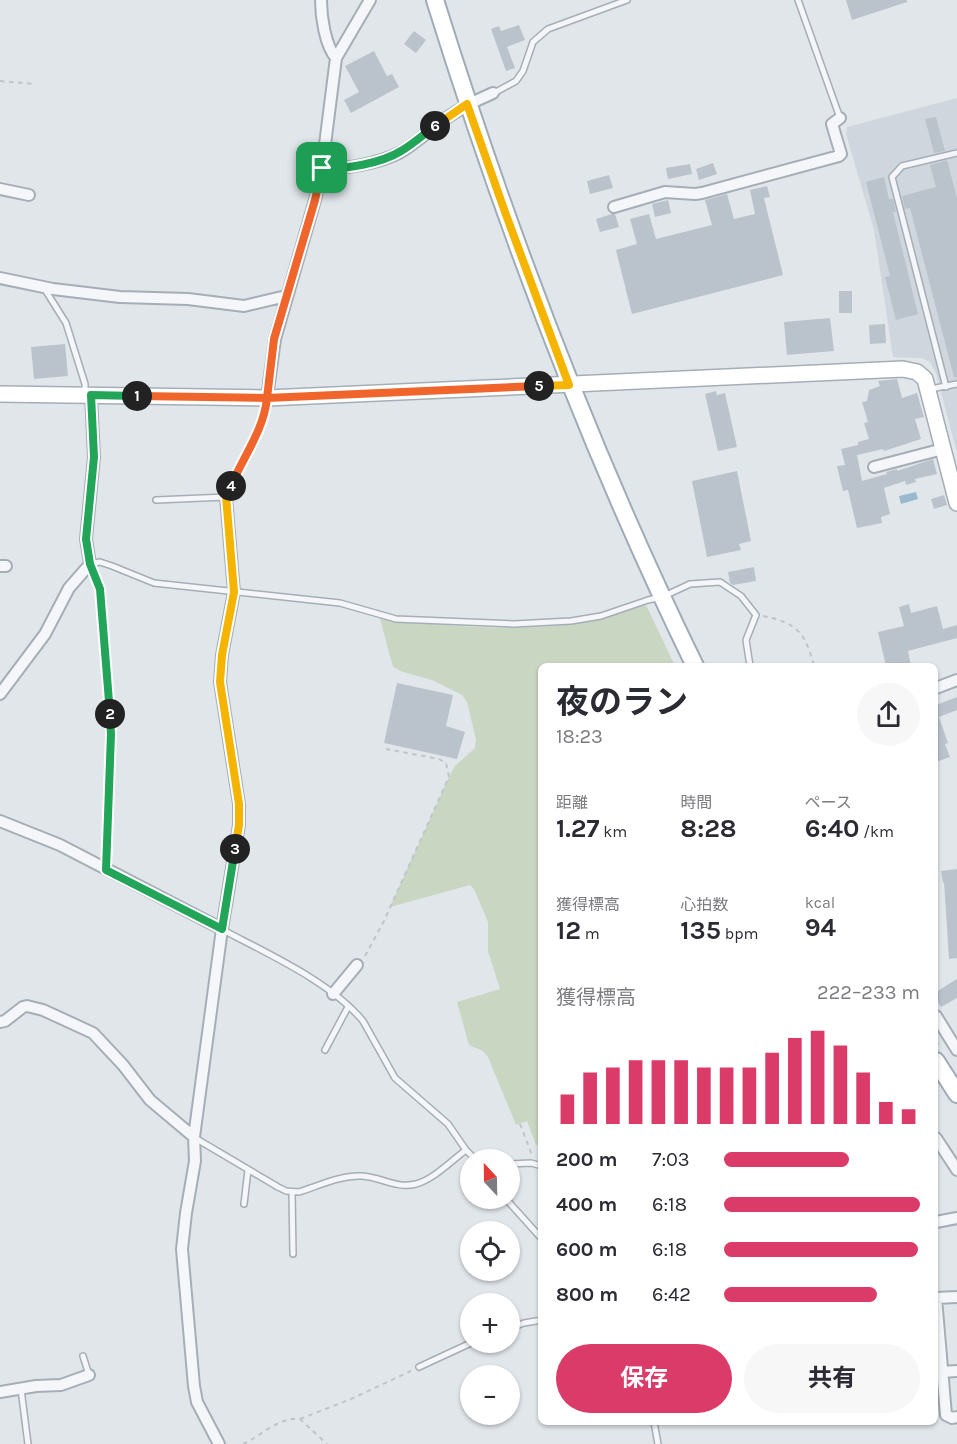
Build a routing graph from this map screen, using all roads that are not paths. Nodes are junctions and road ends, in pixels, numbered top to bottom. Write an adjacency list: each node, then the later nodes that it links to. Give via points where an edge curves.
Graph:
1 (321, 0): 7 (street, via 327,36)
2 (370, 0): 7 (street)
3 (435, 0): 9 (main road)
4 (445, 0): 9 (main road)
5 (627, 0): 8 (lane, via 548,29 533,42 516,81)
6 (798, 0): 10 (lane)
7 (336, 58): 12 (street)
8 (493, 93): 9 (street)
9 (467, 104): 12 (street, via 400,152 336,169); 20 (main road)
10 (840, 118): 15 (street, via 832,124 841,154 838,156 695,195 665,192)
11 (957, 153): 21 (lane, via 902,166 892,177)
12 (322, 168): 18 (street)
13 (0, 189): 14 (street)
14 (29, 195)
15 (614, 207)
16 (0, 278): 17 (street)
17 (43, 287): 18 (street, via 244,306); 24 (lane, via 66,323)
18 (286, 296): 25 (street, via 274,339)
19 (957, 384): 21 (lane)
20 (569, 385): 22 (street, via 903,369 917,372); 25 (street); 33 (main road)
21 (946, 387): 22 (lane)
22 (928, 389): 26 (street)
23 (0, 394): 24 (street)
24 (88, 395): 25 (street); 31 (street, via 94,448 86,539)
25 (267, 398): 28 (lane, via 262,423)
26 (943, 449): 27 (street); 30 (street)
27 (874, 467)
28 (226, 496): 29 (lane); 32 (street)
29 (156, 500)
30 (957, 503)
31 (90, 564): 32 (lane, via 100,562 154,583); 34 (lane, via 100,589); 39 (street, via 69,588 45,634)
32 (234, 592): 33 (lane, via 340,603 396,619 514,624 588,619); 41 (street, via 220,682 239,825)
33 (662, 597): 35 (main road); 36 (lane, via 690,584 720,582 741,596 756,615 746,640)
34 (103, 632)
35 (694, 663)
36 (750, 663)
37 (957, 680): 38 (street)
38 (938, 687)
39 (0, 694)
40 (0, 821): 41 (street, via 60,845)
41 (222, 929): 43 (lane); 51 (street)
42 (357, 965): 43 (street)
43 (333, 994): 44 (lane)
44 (348, 1007): 47 (lane); 53 (lane, via 363,1022 395,1078 448,1124)
45 (938, 1019): 48 (street)
46 (0, 1022): 51 (street, via 27,1006 93,1033 150,1100)
47 (325, 1050)
48 (957, 1050)
49 (938, 1064): 50 (main road)
50 (957, 1094)
51 (194, 1137): 57 (lane); 82 (street, via 195,1161 182,1249 187,1312 197,1402)
52 (938, 1143): 58 (street)
53 (465, 1149)
54 (460, 1154): 59 (lane, via 418,1183 398,1185 360,1176)
55 (520, 1164): 56 (lane)
56 (538, 1165)
57 (248, 1170): 59 (lane); 60 (lane)
58 (957, 1170)
59 (292, 1192): 65 (lane)
60 (244, 1204)
61 (515, 1209): 64 (lane)
62 (957, 1218): 63 (street)
63 (938, 1222)
64 (538, 1235)
65 (293, 1254)
66 (957, 1297): 67 (street)
67 (938, 1298)
68 (538, 1321): 70 (lane)
69 (938, 1323): 75 (street)
70 (520, 1325)
71 (460, 1348): 73 (lane)
72 (83, 1356): 76 (lane)
73 (419, 1367)
74 (957, 1371): 75 (street)
75 (942, 1372): 79 (street, via 946,1414)
76 (89, 1375): 77 (street, via 61,1385)
77 (21, 1389): 78 (street); 81 (lane)
78 (0, 1392)
79 (957, 1417)
80 (655, 1425): 83 (lane)
81 (28, 1444)
82 (219, 1444)
83 (658, 1444)

